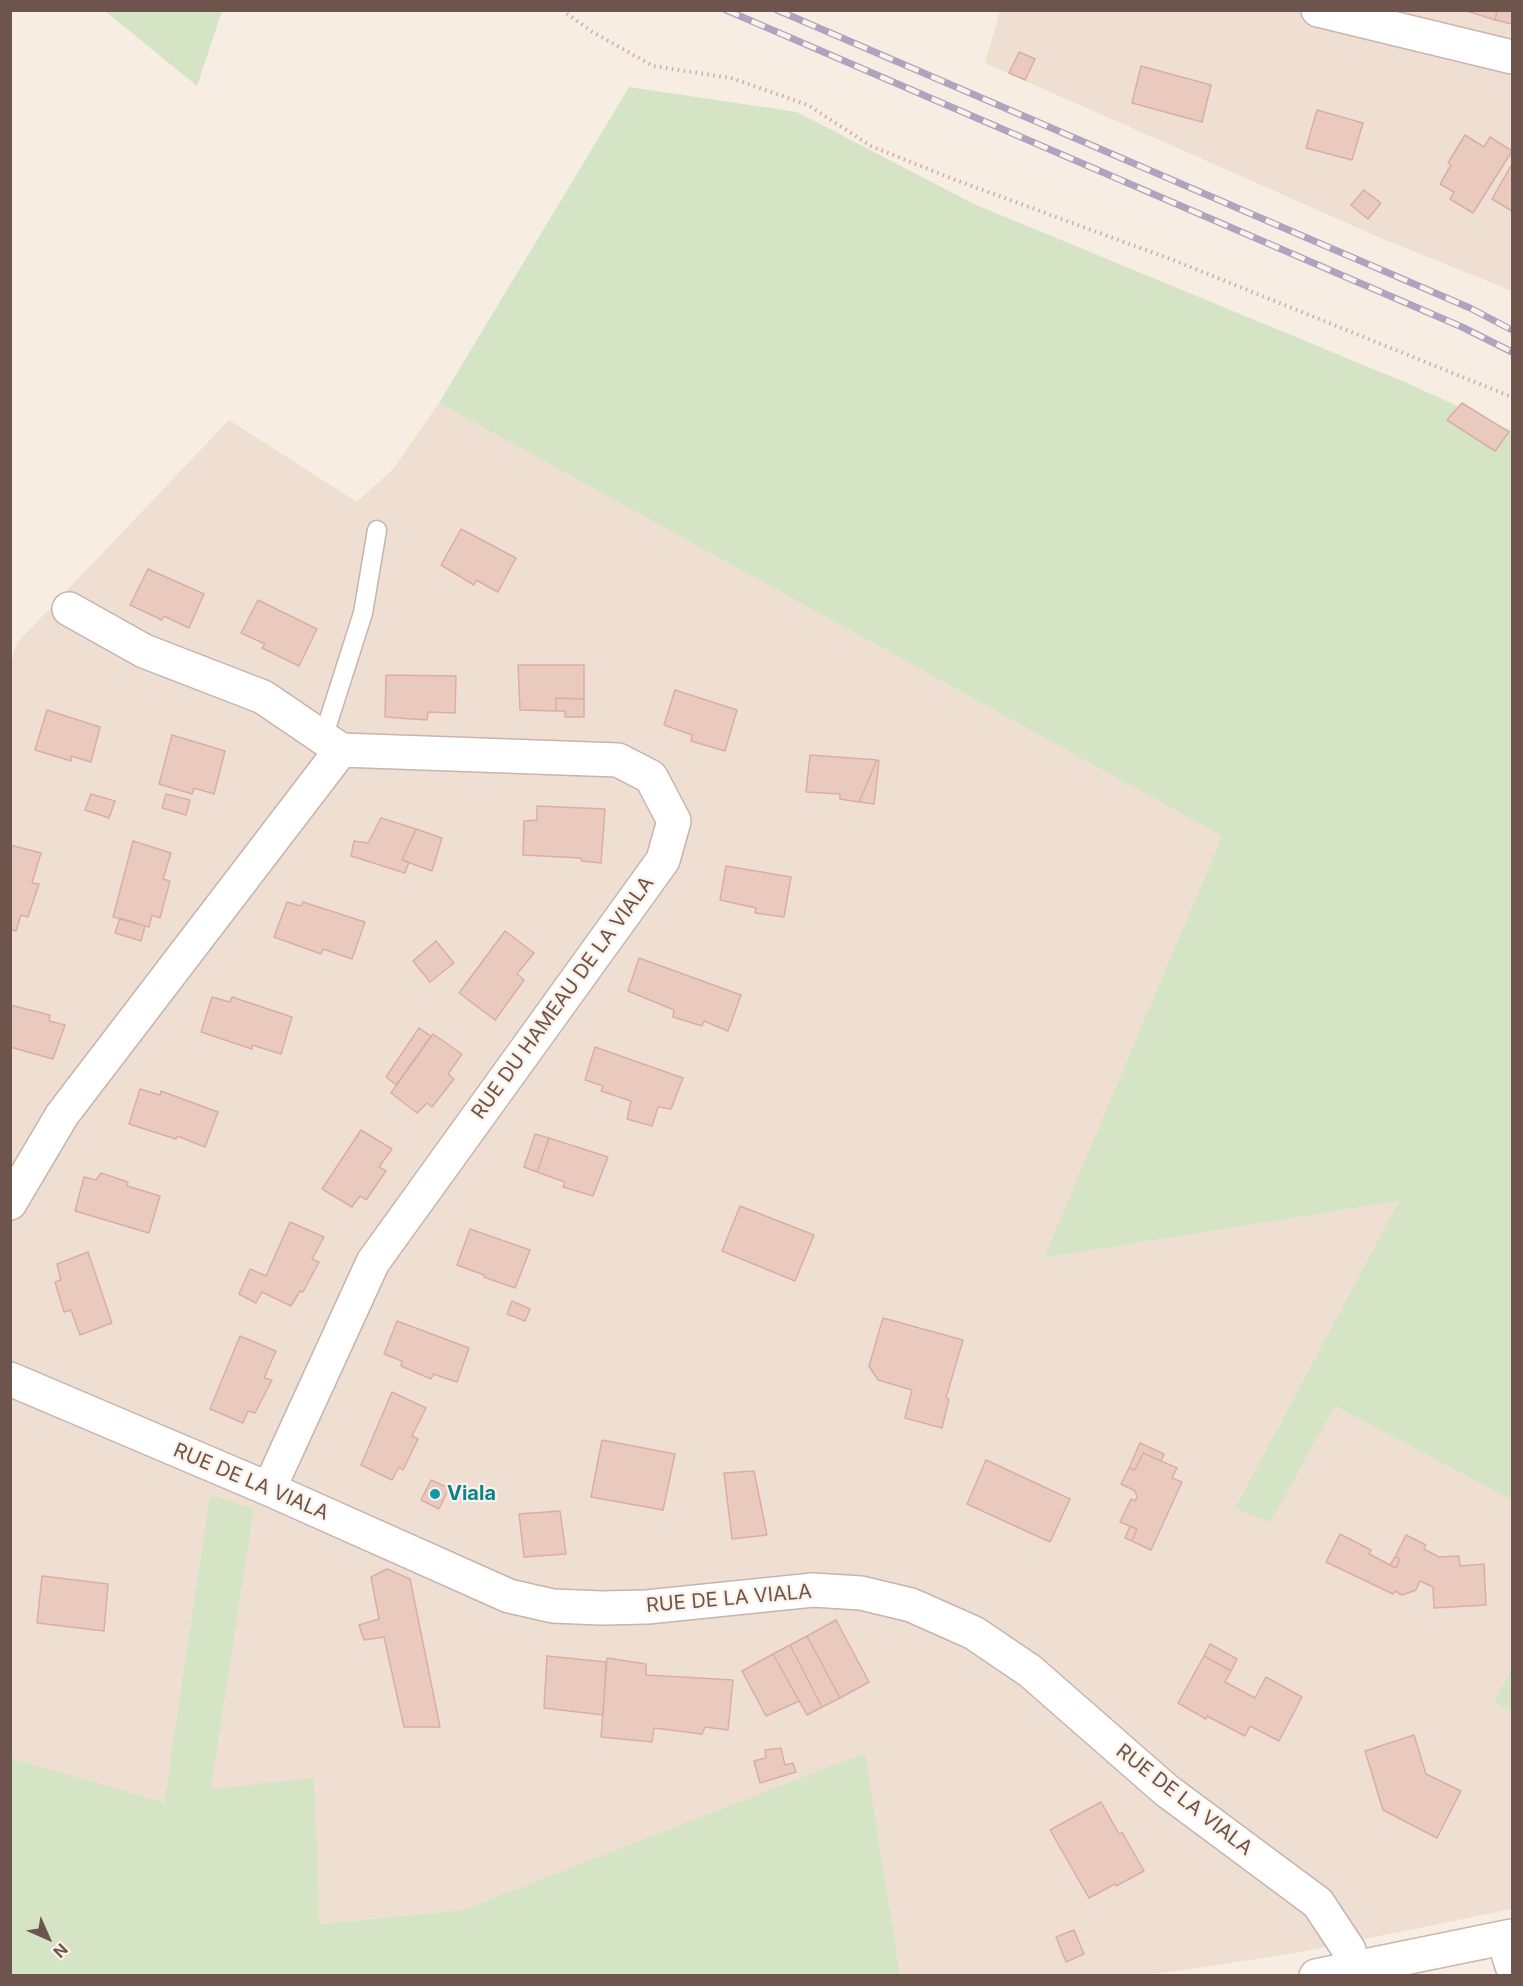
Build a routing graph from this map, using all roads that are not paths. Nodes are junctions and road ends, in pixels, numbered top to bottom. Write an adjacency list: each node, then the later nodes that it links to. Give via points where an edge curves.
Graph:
1 (1318, 10): 2 (street)
2 (1512, 57)
3 (377, 530): 5 (lane, via 363,613)
4 (69, 609): 5 (street, via 144,651 263,697)
5 (332, 744): 6 (street, via 62,1114); 8 (street, RUE DU HAMEAU DE LA VIALA, via 618,760 651,777 674,820 663,860 373,1262)
6 (10, 1203)
7 (10, 1379): 8 (street, RUE DE LA VIALA)
8 (269, 1490): 10 (street, RUE DE LA VIALA, via 509,1596 553,1606 647,1607 813,1590 861,1593 912,1605 974,1633 1030,1671 1166,1790 1318,1903 1349,1950)
9 (1509, 1947): 10 (street)
10 (1352, 1969): 11 (street)
11 (1316, 1976)

